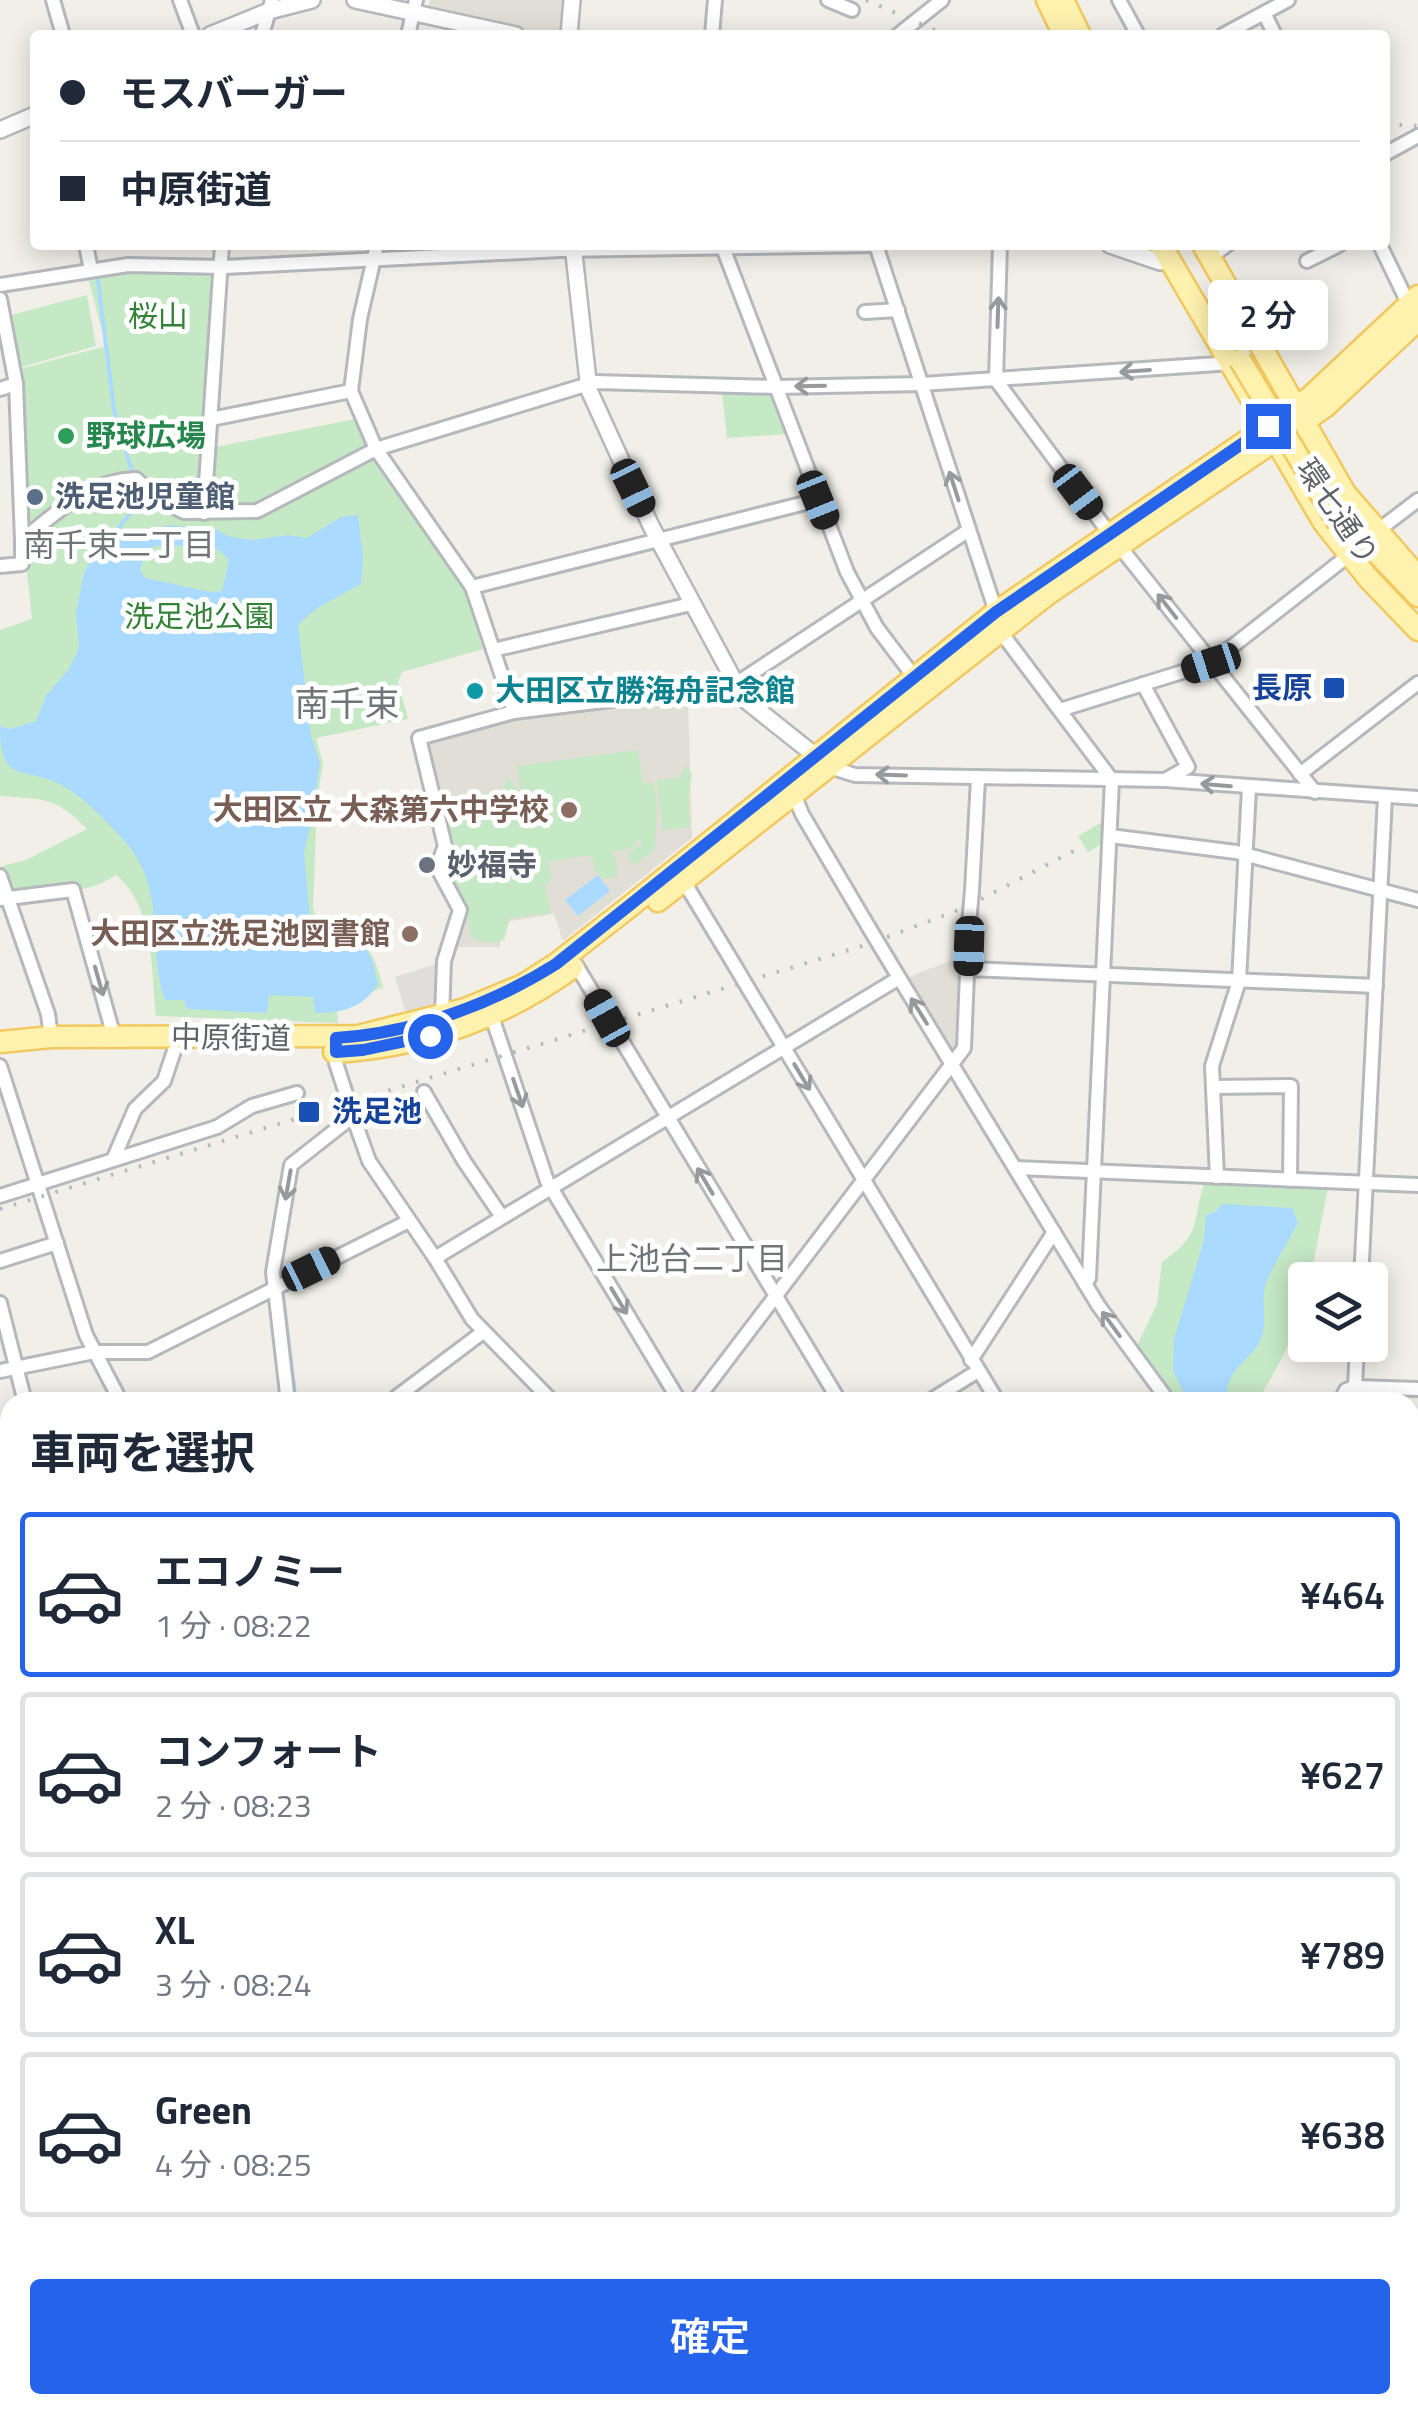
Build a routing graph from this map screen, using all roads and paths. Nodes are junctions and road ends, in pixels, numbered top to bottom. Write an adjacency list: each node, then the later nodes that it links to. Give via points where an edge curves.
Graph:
1 (53, 0): 17 (street)
2 (180, 0): 18 (street)
3 (312, 0): 12 (street)
4 (355, 0): 13 (street)
5 (572, 0): 22 (street)
6 (716, 0): 23 (street)
7 (828, 0): 14 (street)
8 (1048, 0): 16 (main road)
9 (1119, 0): 25 (street)
10 (1288, 0): 15 (street)
11 (936, 1): 24 (street)
12 (270, 5): 19 (street); 20 (street)
13 (414, 6): 21 (street)
14 (852, 10)
15 (1264, 13): 26 (street); 27 (street)
16 (1073, 24)
17 (62, 30)
18 (190, 30)
19 (220, 30)
20 (263, 30)
21 (498, 30)
22 (569, 30)
23 (713, 30)
24 (904, 30)
25 (1135, 30)
26 (1232, 30)
27 (1272, 30)
28 (30, 117): 29 (street)
29 (0, 130)
30 (1418, 136): 31 (street)
31 (1390, 151)
32 (87, 250): 49 (street)
33 (221, 250): 48 (street)
34 (455, 250): 46 (street)
35 (573, 250): 58 (street)
36 (724, 250): 60 (street)
37 (878, 250): 53 (street)
38 (1000, 250): 56 (street, one-way to 38)
39 (1125, 250): 40 (street, via 1160,262)
40 (1167, 250)
41 (1169, 250): 55 (main road, 環七通り)
42 (1191, 250): 55 (main road, 環七通り)
43 (1214, 250): 63 (main road)
44 (1330, 250): 47 (street)
45 (1383, 250): 52 (street)
46 (376, 252): 48 (street); 62 (street)
47 (1307, 262)
48 (219, 267): 49 (street); 64 (street)
49 (91, 270): 50 (street)
50 (0, 284)
51 (0, 299): 57 (street)
52 (1415, 307): 63 (main road, 中原街道, via 1309,398)
53 (898, 310): 54 (street); 59 (street)
54 (866, 312)
55 (1241, 360): 56 (street, one-way to 56); 65 (main road); 70 (main road, 環七通り, bridge)
56 (996, 380): 59 (street); 75 (street)
57 (16, 384): 61 (street); 73 (street)
58 (588, 384): 60 (street); 66 (street); 74 (street)
59 (922, 384): 60 (street, one-way to 60); 71 (street, one-way to 59)
60 (776, 387): 67 (street)
61 (0, 389)
62 (352, 391): 64 (street); 66 (street)
63 (1300, 414): 65 (main road, 中原街道); 72 (main road)
64 (211, 419): 69 (street)
65 (1272, 433): 75 (main road, 中原街道); 76 (main road)
66 (376, 449): 69 (street, via 257,511); 79 (street)
67 (818, 500): 74 (street); 81 (street)
68 (1418, 500): 72 (street)
69 (204, 514): 73 (street, via 171,506 131,479 91,487)
70 (1343, 519): 80 (main road, 環七通り); 83 (main road, 環七通り, via 1365,559)
71 (969, 530): 81 (street); 84 (street)
72 (1376, 532): 78 (main road)
73 (22, 540): 77 (street, via 22,564)
74 (658, 540): 79 (street); 82 (street)
75 (1115, 540): 84 (main road, 中原街道); 87 (street, one-way to 75)
76 (1349, 555): 85 (main road); 87 (street)
77 (0, 566)
78 (1418, 577)
79 (472, 587): 86 (street)
80 (1418, 596)
81 (862, 602): 88 (street); 91 (street)
82 (691, 604): 86 (street); 91 (street)
83 (1418, 616)
84 (998, 622): 88 (main road, 中原街道); 92 (street); 94 (main road, 中原街道)
85 (1418, 630)
86 (493, 650): 93 (street)
87 (1211, 663): 90 (street); 96 (street)
88 (915, 678): 94 (main road, 中原街道)
89 (1418, 683): 96 (street)
90 (1143, 684): 92 (street); 99 (street, via 1188,767)
91 (734, 685): 93 (street); 94 (street)
92 (1060, 710): 98 (street)
93 (514, 712): 119 (street, via 419,738 445,846 437,867 460,910 444,961)
94 (823, 762): 95 (main road, 中原街道); 97 (street, one-way to 94, via 849,775); 102 (main road, 中原街道)
95 (798, 771): 102 (street); 118 (main road, 中原街道, via 568,955)
96 (1300, 774): 101 (street)
97 (978, 779): 98 (street); 113 (street, bridge)
98 (1112, 780): 99 (street); 105 (street)
99 (1166, 780): 100 (street, one-way to 99)
100 (1249, 788): 101 (street); 106 (street)
101 (1314, 792): 103 (street)
102 (792, 796): 108 (main road, 中原街道); 115 (street, bridge)
103 (1385, 796): 104 (street); 109 (street)
104 (1418, 798)
105 (1110, 836): 106 (street); 114 (street)
106 (1246, 854): 109 (street); 116 (street)
107 (0, 876): 110 (street)
108 (683, 880): 112 (main road, 中原街道); 124 (street, bridge)
109 (1380, 889): 111 (street); 117 (street)
110 (4, 898): 120 (street); 121 (street, one-way to 121, via 73,890)
111 (1418, 900)
112 (576, 965): 118 (main road, 中原街道, via 544,989); 133 (street)
113 (968, 969): 114 (street); 127 (street, via 964,1048)
114 (1104, 975): 116 (street); 136 (street)
115 (899, 978): 124 (street); 127 (street, one-way to 115)
116 (1239, 980): 117 (street); 129 (street, via 1212,1066)
117 (1376, 986): 141 (street)
118 (489, 1008): 119 (main road, 中原街道); 123 (main road, 中原街道, via 404,1042); 143 (street, one-way to 143)
119 (442, 1016): 123 (main road, 中原街道)
120 (52, 1036): 121 (main road, 中原街道); 122 (main road, 中原街道)
121 (114, 1037): 123 (main road, 中原街道)
122 (0, 1042)
123 (336, 1045): 125 (main road, 中原街道); 132 (street)
124 (784, 1047): 133 (street); 139 (street, one-way to 139)
125 (174, 1051): 126 (main road, 中原街道, via 58,1049); 134 (street, via 164,1081 135,1109)
126 (0, 1056)
127 (953, 1065): 135 (street); 139 (street)
128 (0, 1066): 140 (street)
129 (1213, 1087): 137 (street); 138 (street, via 1292,1086)
130 (297, 1092): 134 (street)
131 (424, 1092): 145 (street)
132 (349, 1106): 146 (street, via 369,1161); 153 (street, one-way to 153, via 291,1165)
133 (667, 1118): 143 (street); 154 (street, one-way to 133)
134 (113, 1160): 140 (street)
135 (1015, 1168): 136 (street); 147 (street)
136 (1094, 1172): 137 (street); 152 (street)
137 (1217, 1177): 138 (street)
138 (1290, 1180): 141 (street)
139 (864, 1181): 154 (street); 159 (street)
140 (36, 1184): 144 (street); 148 (street)
141 (1366, 1184): 142 (street); 151 (street)
142 (1418, 1186)
143 (551, 1188): 145 (street); 169 (street, one-way to 169)
144 (0, 1196)
145 (502, 1217): 149 (street)
146 (408, 1221): 149 (street); 153 (street)
147 (1054, 1232): 152 (street); 159 (street)
148 (57, 1243): 150 (street); 157 (street)
149 (435, 1258): 156 (street)
150 (0, 1261)
151 (1362, 1262)
152 (1085, 1284): 174 (street, one-way to 152)
153 (274, 1287): 157 (street, via 148,1352); 166 (street)
154 (776, 1296): 170 (street); 171 (street)
155 (0, 1303): 160 (street)
156 (483, 1332): 167 (street); 168 (street)
157 (94, 1352): 160 (street); 165 (street)
158 (1356, 1362): 162 (street)
159 (975, 1365): 172 (street); 173 (street)
160 (15, 1368): 161 (street); 164 (street)
161 (0, 1371)
162 (1355, 1387): 163 (street); 175 (street)
163 (1418, 1390)
164 (23, 1392)
165 (116, 1392)
166 (287, 1392)
167 (403, 1392)
168 (543, 1392)
169 (674, 1392)
170 (702, 1392)
171 (834, 1392)
172 (941, 1392)
173 (992, 1392)
174 (1162, 1392)
175 (1345, 1392)

